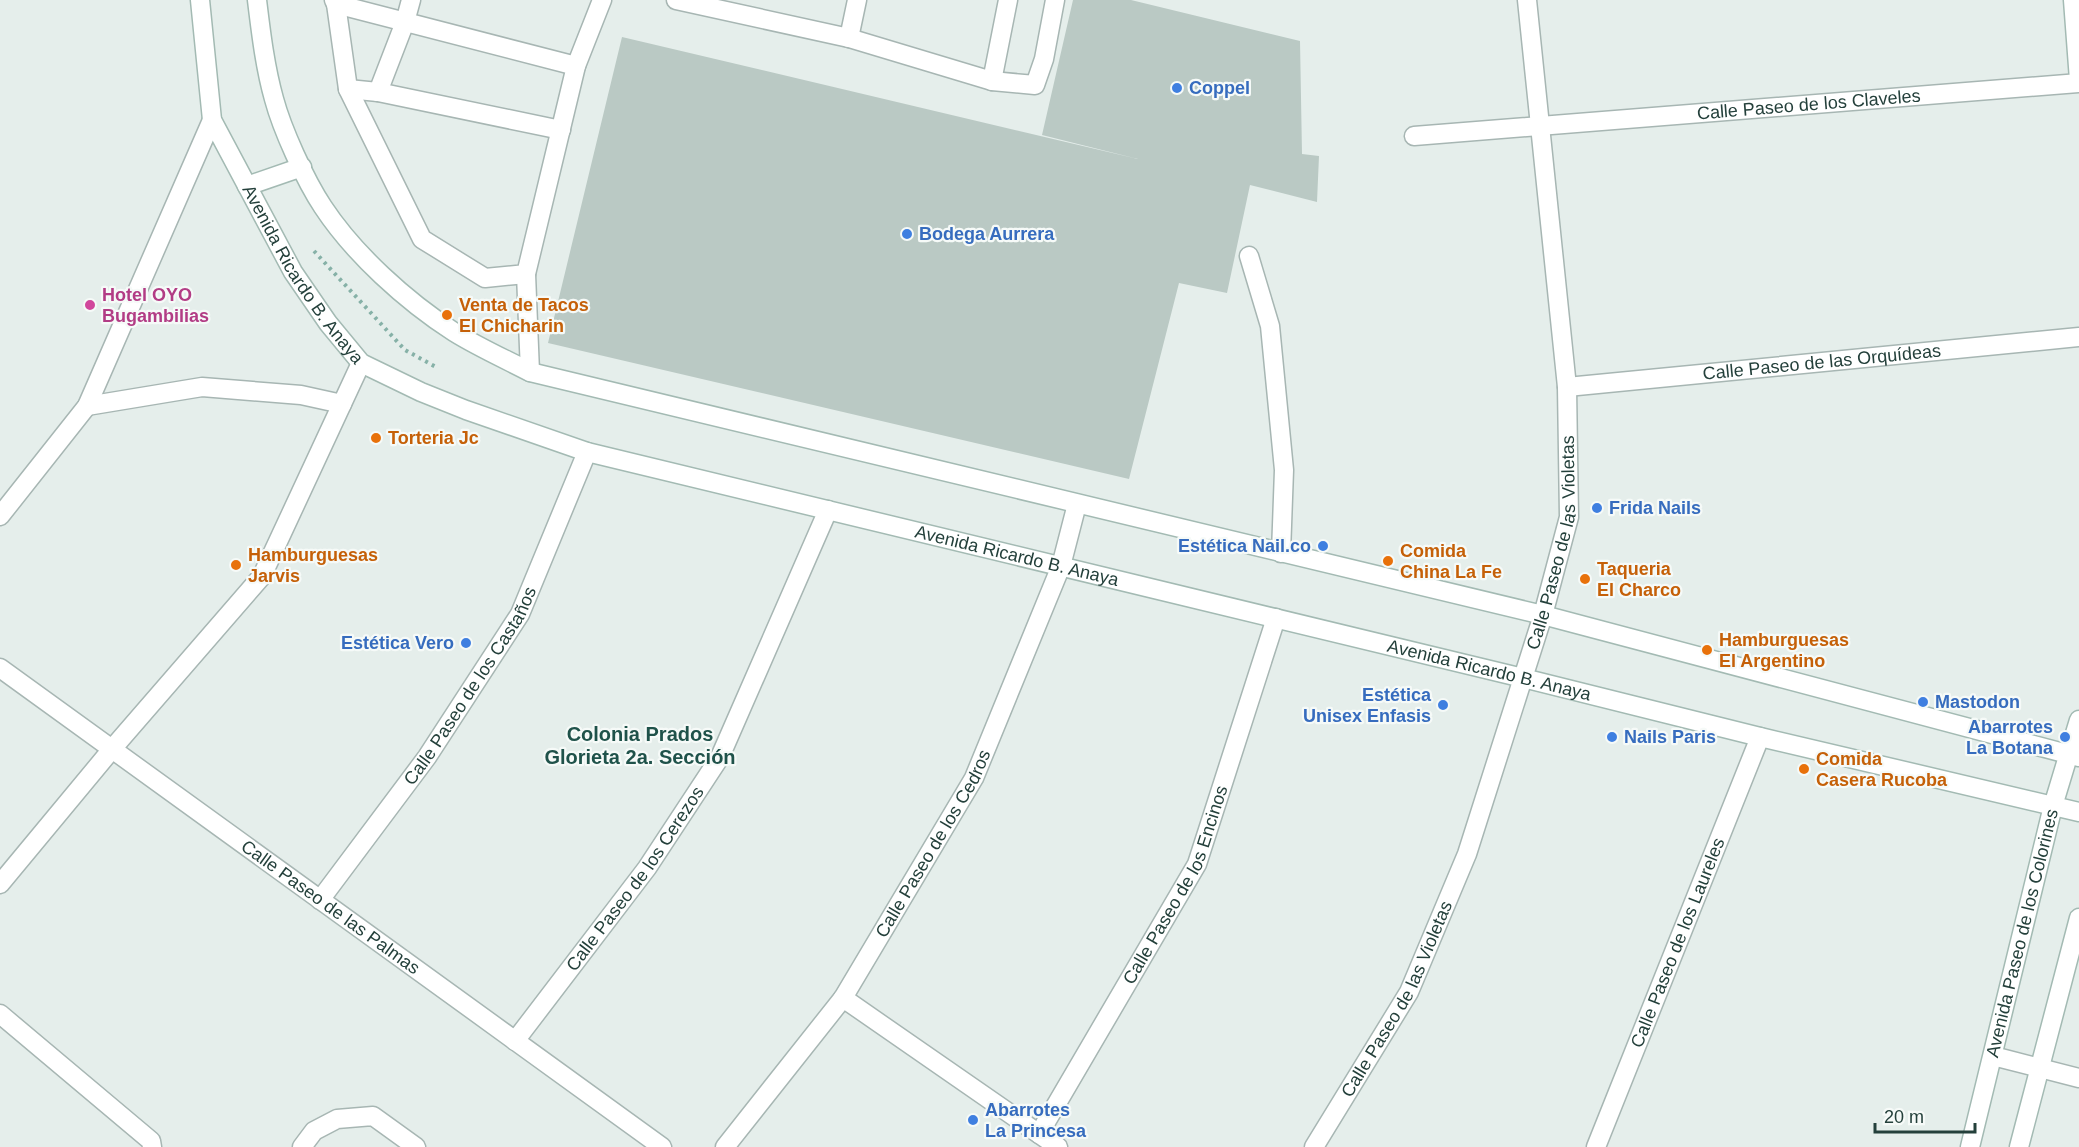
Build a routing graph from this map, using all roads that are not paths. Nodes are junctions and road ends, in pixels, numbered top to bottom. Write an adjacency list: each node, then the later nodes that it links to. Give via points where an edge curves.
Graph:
1 (200, 0): 19 (street, Avenida Ricardo B. Anaya)
2 (257, 0): 23 (street, via 274,99)
3 (411, 0): 12 (street)
4 (602, 0): 14 (street)
5 (676, 0): 13 (street)
6 (857, 0): 13 (street)
7 (1008, 0): 15 (street)
8 (1055, 0): 15 (street, via 1035,85)
9 (1527, 0): 20 (street, Calle Paseo de las Violetas)
10 (2073, 0): 16 (street)
11 (335, 2): 12 (street); 17 (street)
12 (405, 22): 14 (street); 18 (street)
13 (849, 38): 15 (street)
14 (576, 66): 21 (street)
15 (992, 81)
16 (2079, 82): 20 (street, Calle Paseo de los Claveles)
17 (348, 88): 18 (street); 26 (street, via 422,239 485,278)
18 (378, 92): 21 (street)
19 (213, 120): 24 (street, Avenida Ricardo B. Anaya); 32 (street)
20 (1540, 128): 22 (street, Calle Paseo de los Claveles); 30 (street, Calle Paseo de las Violetas)
21 (561, 130): 26 (street)
22 (1414, 136)
23 (302, 167): 24 (street); 29 (street, via 322,207 358,251 402,294 455,332)
24 (247, 186): 28 (street, Avenida Ricardo B. Anaya, via 293,272)
25 (1249, 256): 37 (street, via 1270,326 1284,471)
26 (526, 274): 29 (street)
27 (2079, 337): 30 (street, Calle Paseo de las Orquídeas)
28 (361, 363): 31 (street); 33 (street, Avenida Ricardo B. Anaya, via 466,410)
29 (530, 372): 34 (street)
30 (1567, 387): 39 (street, Calle Paseo de las Violetas, via 1569,517)
31 (342, 404): 32 (street, via 301,395 202,387); 45 (street, via 262,576)
32 (87, 406): 36 (street)
33 (588, 452): 35 (street, Avenida Ricardo B. Anaya); 50 (street, Calle Paseo de los Castaños, via 520,614 427,757)
34 (1077, 504): 37 (street); 38 (street, Calle Paseo de los Cedros)
35 (828, 510): 38 (street, Avenida Ricardo B. Anaya); 54 (street, Calle Paseo de los Cerezos, via 720,757 647,868)
36 (0, 516)
37 (1281, 553): 39 (street)
38 (1060, 566): 40 (street, Avenida Ricardo B. Anaya); 52 (street, Calle Paseo de los Cedros, via 974,778)
39 (1543, 615): 42 (street, Calle Paseo de las Violetas); 46 (street)
40 (1276, 618): 42 (street, Avenida Ricardo B. Anaya); 58 (street, Calle Paseo de los Encinos, via 1197,864)
41 (0, 668): 45 (street, Calle Paseo de las Palmas)
42 (1523, 678): 44 (street, Avenida Ricardo B. Anaya); 65 (street, Calle Paseo de las Violetas, via 1467,854 1409,992)
43 (2079, 720): 46 (street, Avenida Paseo de los Colorines)
44 (1760, 737): 47 (street, Avenida Ricardo B. Anaya); 66 (street, Calle Paseo de los Laureles)
45 (112, 749): 49 (street); 50 (street, Calle Paseo de las Palmas)
46 (2074, 756): 47 (street, Avenida Paseo de los Colorines)
47 (2053, 806): 48 (street, Avenida Ricardo B. Anaya); 55 (street, Avenida Paseo de los Colorines)
48 (2079, 812)
49 (0, 884)
50 (320, 900): 54 (street, Calle Paseo de las Palmas)
51 (2079, 918): 56 (street)
52 (843, 998): 58 (street); 63 (street, Calle Paseo de los Cedros)
53 (0, 1014): 59 (street, via 151,1141)
54 (515, 1041): 62 (street, Calle Paseo de las Palmas)
55 (1993, 1056): 56 (street); 67 (street, Avenida Paseo de los Colorines)
56 (2040, 1068): 57 (street); 68 (street)
57 (2079, 1078)
58 (1039, 1134): 64 (street)
59 (152, 1147)
60 (302, 1147): 61 (street, via 314,1131 337,1119 373,1116)
61 (416, 1147)
62 (662, 1147)
63 (725, 1147)
64 (1058, 1147)
65 (1314, 1147)
66 (1596, 1147)
67 (1970, 1147)
68 (2019, 1147)

